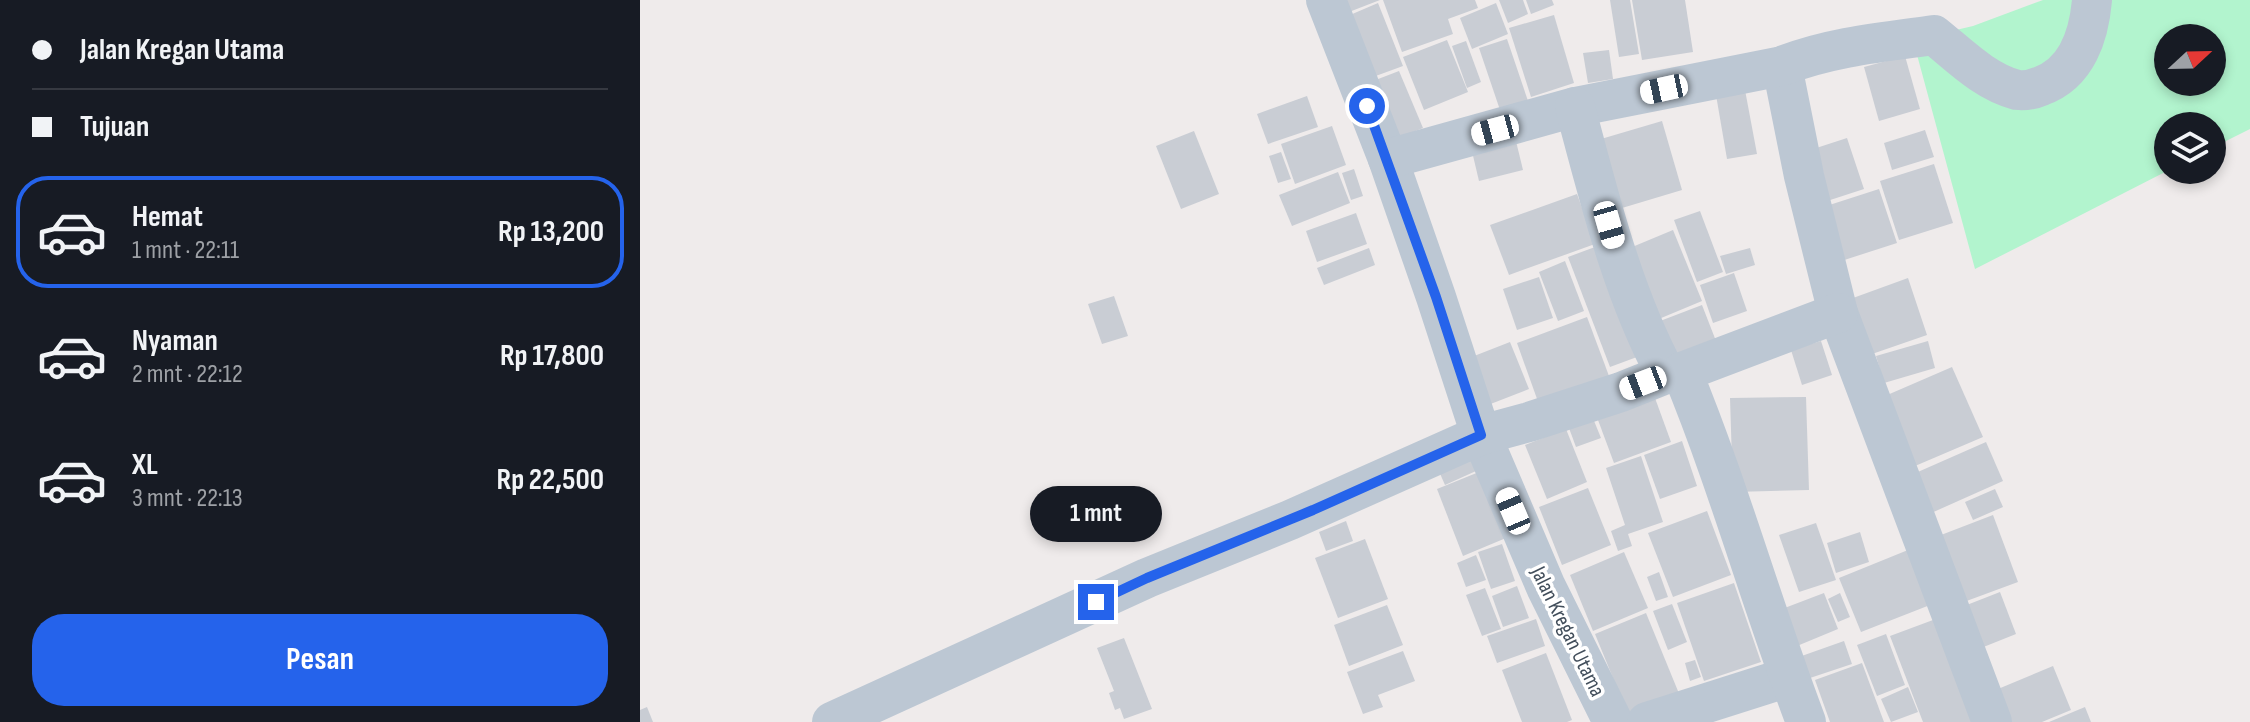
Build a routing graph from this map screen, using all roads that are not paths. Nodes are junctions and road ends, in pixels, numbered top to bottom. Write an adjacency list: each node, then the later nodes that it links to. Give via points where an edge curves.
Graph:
1 (1326, 0): 5 (street, Jalan Kregan Utama)
2 (2092, 0): 3 (street, via 2084,39 2069,68 2033,89 2019,90 1989,78 1934,35 1839,49)
3 (1782, 66): 4 (street); 6 (street)
4 (1575, 107): 5 (street); 7 (street, via 1634,305 1666,374)
5 (1388, 159): 7 (street, Jalan Kregan Utama)
6 (1838, 313): 8 (street, via 1682,372); 13 (street)
7 (1481, 435): 9 (street, via 1147,578); 10 (street, Jalan Kregan Utama, via 1546,587)
8 (1789, 677): 11 (street); 12 (street)
9 (832, 722)
10 (1613, 722)
11 (1647, 722)
12 (1806, 722)
13 (1992, 722)

